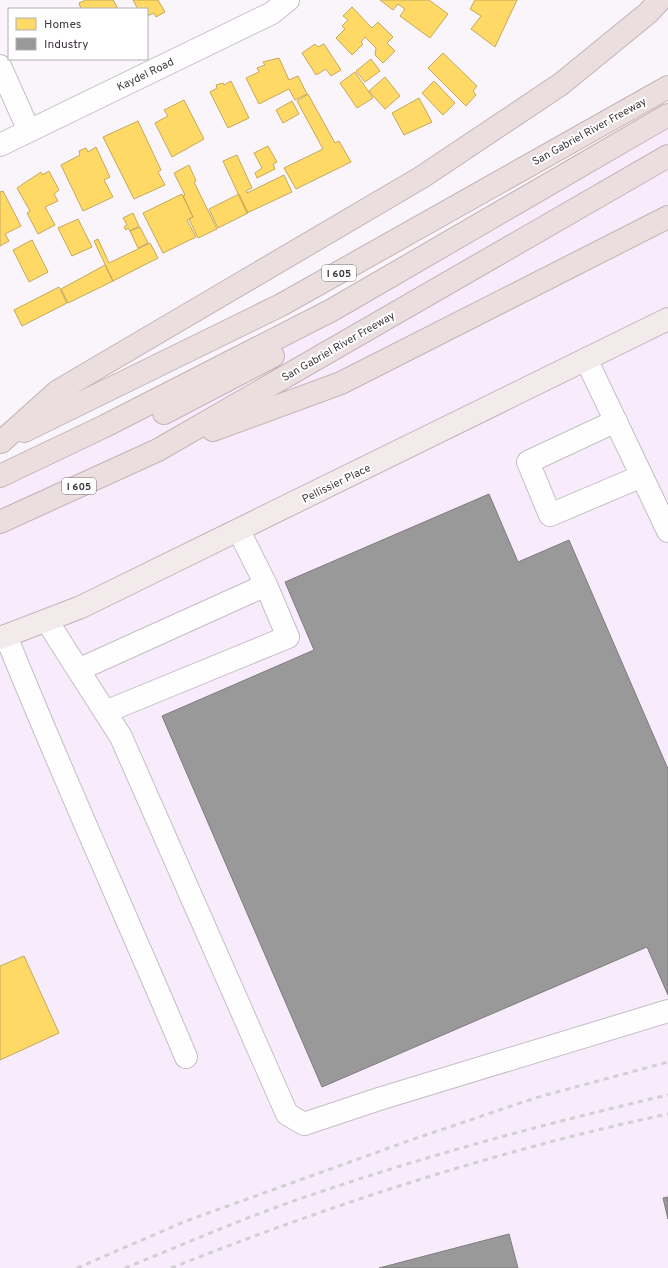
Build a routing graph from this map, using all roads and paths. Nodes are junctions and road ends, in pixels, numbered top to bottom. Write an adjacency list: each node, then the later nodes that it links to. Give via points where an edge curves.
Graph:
1 (288, 0): 6 (street, Kaydel Road, via 272,13)
2 (660, 0): 14 (highway, via 648,13 561,84 422,177 58,391)
3 (0, 66): 6 (street)
4 (668, 87): 14 (highway, San Gabriel River Freeway / I 605, via 281,305)
5 (668, 114): 16 (highway, via 332,310 105,426)
6 (30, 130): 8 (street, Kaydel Road)
7 (668, 130): 18 (highway, via 228,382)
8 (0, 145)
9 (668, 156): 15 (highway, San Gabriel River Freeway / I 605)
10 (668, 217): 15 (highway, via 341,383)
11 (668, 319): 12 (main road, Pellissier Place)
12 (586, 359): 13 (street); 20 (main road, Pellissier Place)
13 (616, 421): 17 (street); 17 (street, via 528,462 550,516)
14 (1, 443)
15 (158, 450): 19 (highway, San Gabriel River Freeway / I 605)
16 (0, 476)
17 (642, 476): 21 (street)
18 (0, 491)
19 (0, 522)
20 (239, 531): 22 (street); 23 (main road, Pellissier Place, via 81,608)
21 (668, 531)
22 (266, 585): 25 (street); 26 (street, via 288,637)
23 (47, 621): 24 (main road, Pellissier Place); 25 (street)
24 (3, 637): 28 (street)
25 (78, 670): 26 (street)
26 (105, 712): 27 (street, via 121,737 287,1114 304,1124)
27 (668, 1011)
28 (186, 1057)

